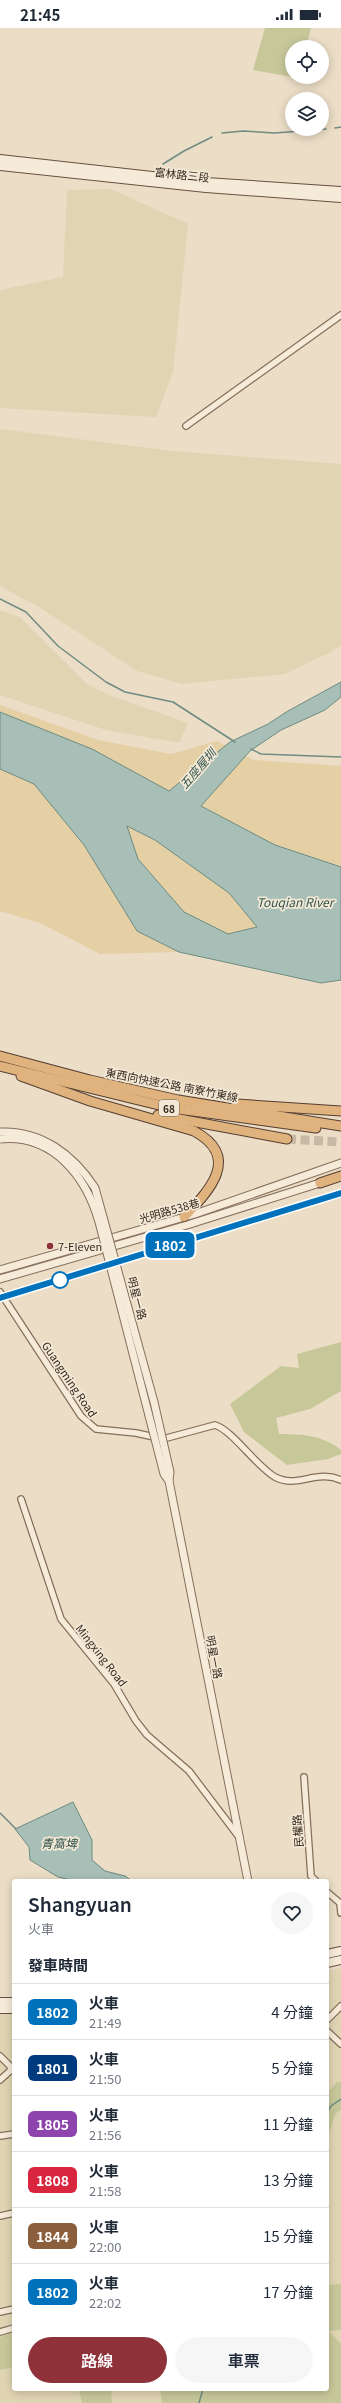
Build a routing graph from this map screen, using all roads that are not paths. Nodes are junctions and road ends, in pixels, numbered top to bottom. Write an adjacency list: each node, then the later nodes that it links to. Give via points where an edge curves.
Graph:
1 (0, 159): 2 (main road)
2 (22, 165): 3 (main road); 4 (main road, 富林路三段); 5 (main road, 富林路三段, via 206,188)
3 (0, 166)
4 (341, 191)
5 (341, 198)
6 (341, 315): 7 (street)
7 (186, 426)
8 (0, 1056): 10 (highway, 東西向快速公路 南寮竹東線 / 68)
9 (0, 1067): 11 (highway, via 90,1101); 15 (highway, 東西向快速公路 南寮竹東線 / 68, via 171,1108)
10 (178, 1100): 12 (highway); 13 (highway, 東西向快速公路 南寮竹東線 / 68)
11 (123, 1110): 17 (highway); 21 (highway, via 194,1131 213,1148 218,1162 216,1178)
12 (341, 1111)
13 (341, 1126)
14 (0, 1132): 26 (street, 明星一路, bridge, via 19,1133 47,1142 76,1162 95,1188 154,1402 170,1472)
15 (341, 1132)
16 (0, 1139): 26 (street, 明星一路, bridge, via 17,1139 45,1148 71,1167 89,1192 164,1474)
17 (287, 1139)
18 (341, 1163): 21 (street, 光明路538巷)
19 (341, 1175): 20 (highway)
20 (320, 1183): 23 (street, 光明路538巷, via 187,1225)
21 (184, 1217): 22 (street, 光明路538巷)
22 (0, 1270)
23 (0, 1279)
24 (0, 1292): 25 (street, Guangming Road, via 80,1416 96,1429 168,1439 215,1425 223,1429 257,1464 276,1478 294,1481 331,1476)
25 (341, 1480)
26 (169, 1481): 29 (street, 明星一路)
27 (21, 1498): 29 (street, Mingxing Road, via 61,1620 114,1684 147,1735 189,1772)
28 (304, 1778): 31 (street, 民權路, via 311,1876)
29 (239, 1837): 30 (street, 明星一路)
30 (248, 1879)
31 (314, 1879)
32 (329, 1894): 33 (street, via 340,1903)
33 (341, 1914)
34 (341, 1951): 35 (main road)
35 (329, 1954)
36 (341, 1960): 37 (main road)
37 (329, 1963)
38 (0, 2002): 39 (main road)
39 (12, 2002)
40 (341, 2006): 43 (street)
41 (0, 2009): 42 (main road)
42 (12, 2009)
43 (329, 2018)
44 (329, 2033): 45 (street)
45 (341, 2044)
46 (0, 2056): 47 (street, via 11,2067)
47 (0, 2080)
48 (12, 2134): 49 (street)
49 (0, 2136)
50 (12, 2213): 51 (street)
51 (0, 2216)
52 (12, 2309): 53 (street)
53 (0, 2312)
54 (12, 2329): 55 (street)
55 (0, 2332)

